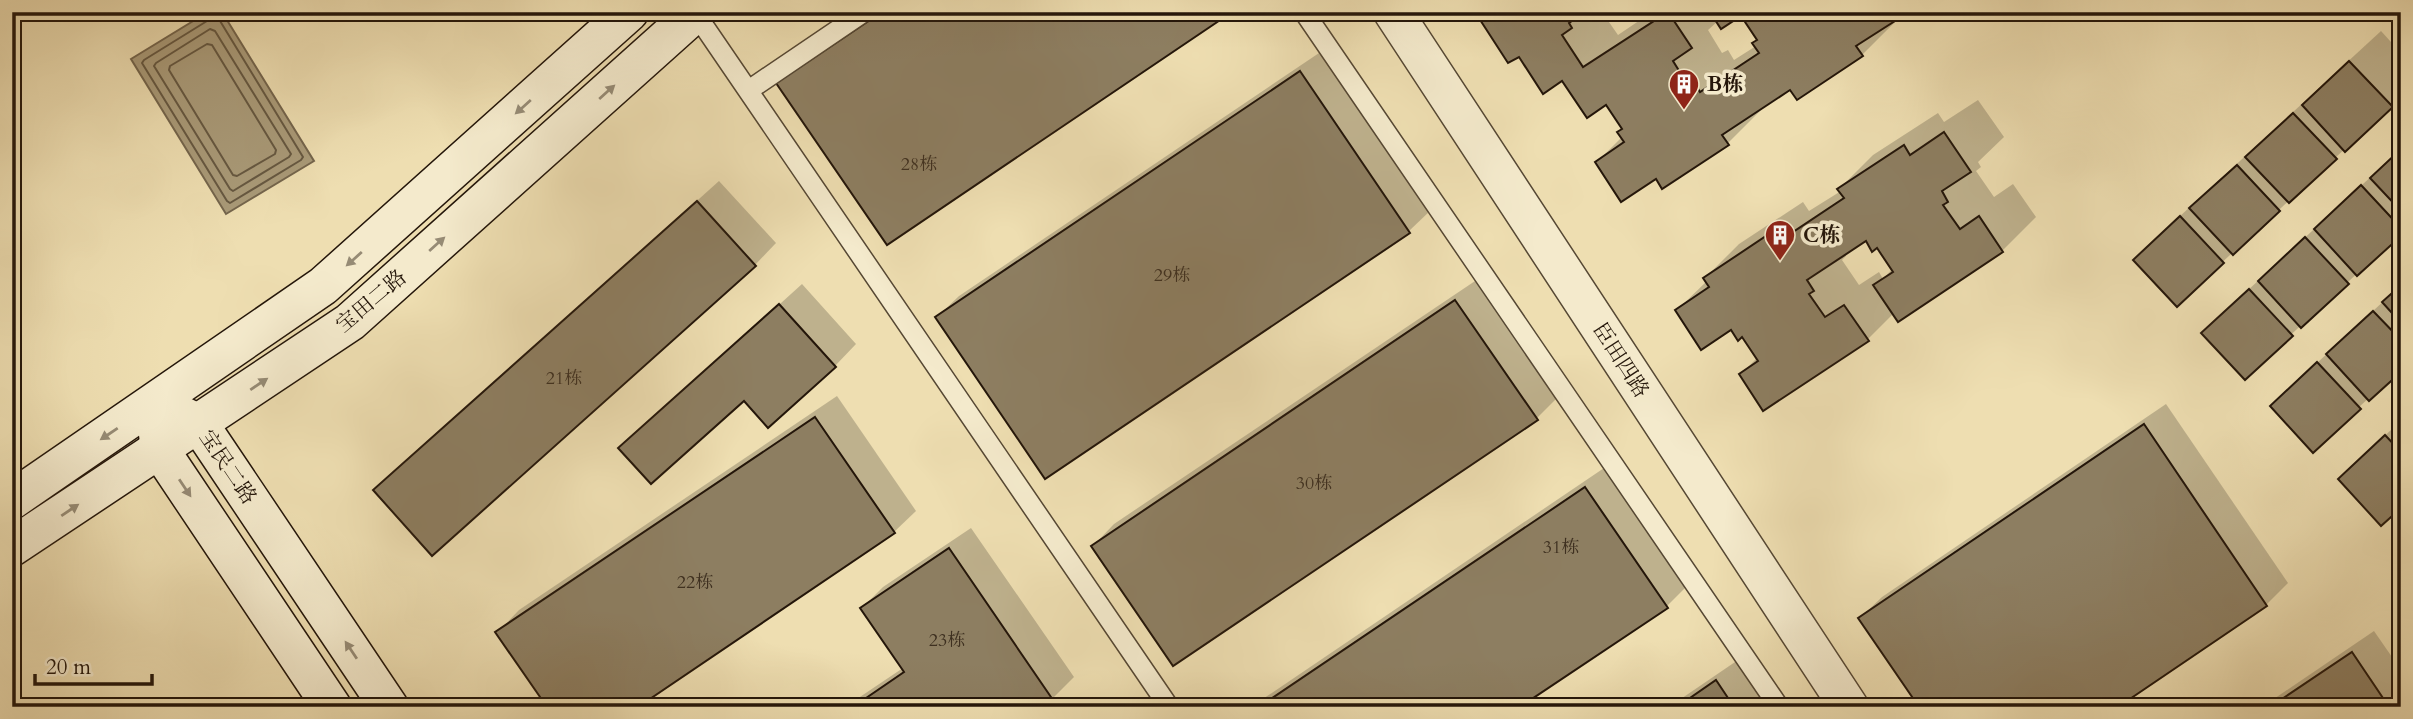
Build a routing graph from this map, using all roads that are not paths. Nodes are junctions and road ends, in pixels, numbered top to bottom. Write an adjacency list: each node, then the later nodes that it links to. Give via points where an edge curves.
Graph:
1 (629, 12): 7 (street, 宝田二路, one-way to 7, via 323,286)
2 (696, 12): 6 (lane); 8 (street, 宝田二路, one-way to 2, via 351,322)
3 (864, 12): 6 (lane)
4 (1304, 12): 15 (lane)
5 (1393, 12): 16 (street, 臣田四路)
6 (748, 90): 14 (lane)
7 (155, 403): 8 (street, 宝民二路); 9 (street); 10 (street, 宝田二路, one-way to 10)
8 (199, 424): 9 (street, 宝田二路); 13 (street, 宝民二路, one-way to 8)
9 (160, 450): 11 (street, 宝田二路, one-way to 9); 12 (street, one-way to 12)
10 (12, 500)
11 (12, 547)
12 (332, 707)
13 (389, 707)
14 (1169, 707)
15 (1779, 707)
16 (1849, 707)

